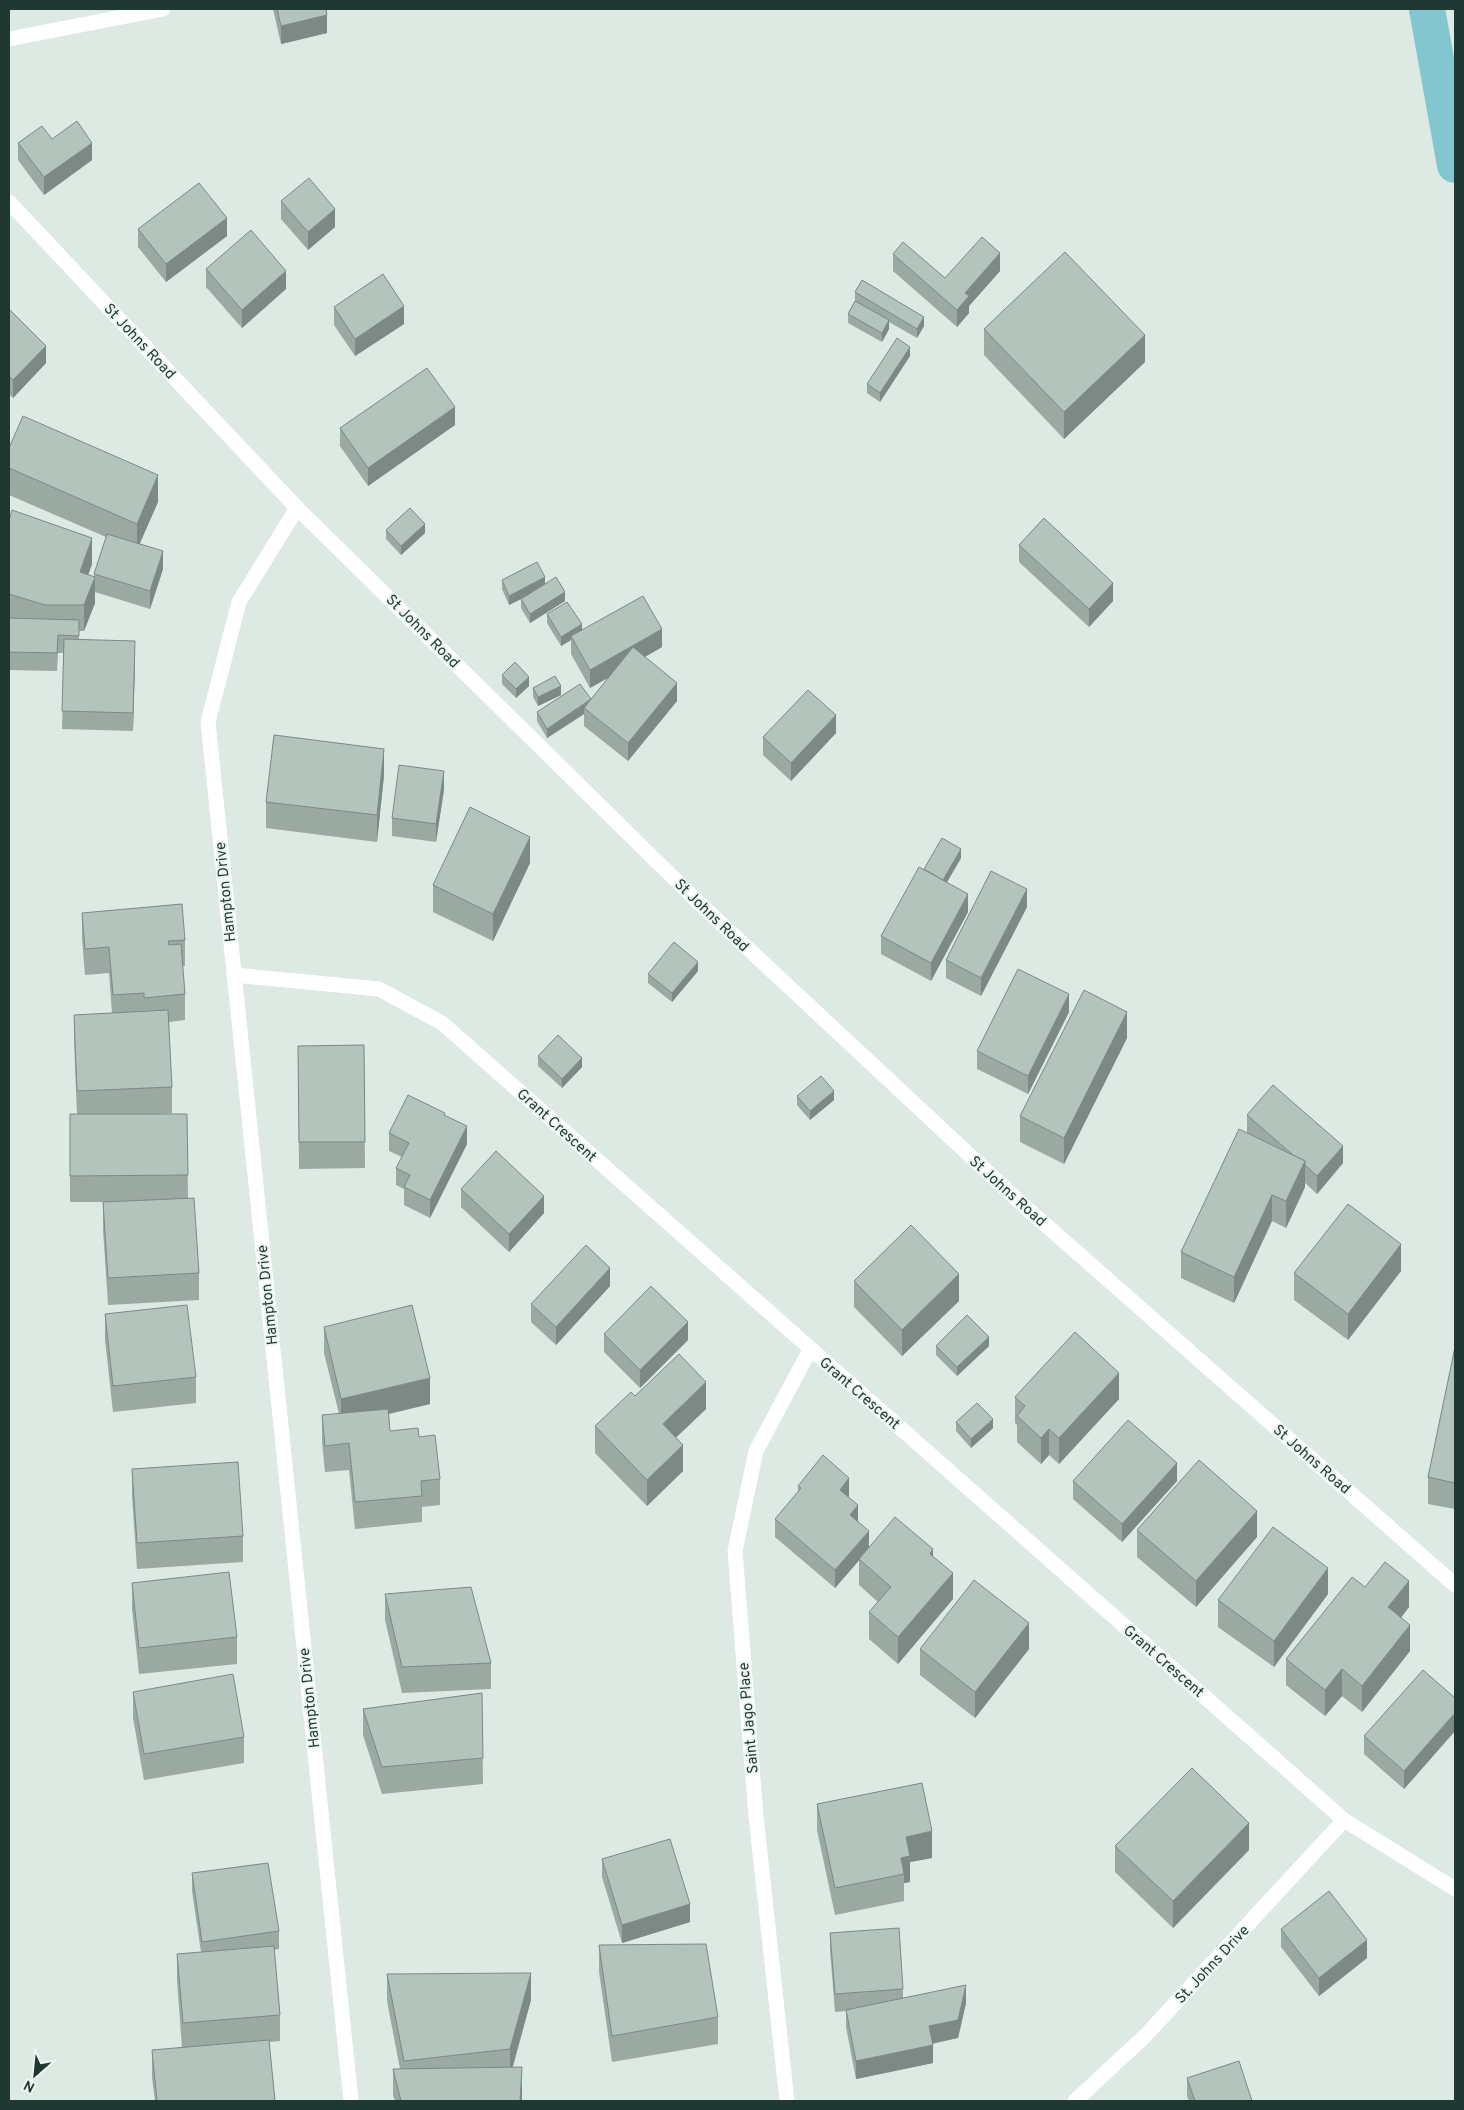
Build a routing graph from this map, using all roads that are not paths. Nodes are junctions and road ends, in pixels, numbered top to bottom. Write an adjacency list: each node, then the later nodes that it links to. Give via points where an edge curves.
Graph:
1 (163, 9): 2 (street)
2 (9, 39)
3 (9, 202): 4 (street, St Johns Road)
4 (298, 508): 5 (street, Hampton Drive, via 239,602 208,722); 7 (street, St Johns Road, via 698,902 1016,1199)
5 (234, 975): 6 (street, Grant Crescent, via 379,989 442,1023); 10 (street, Hampton Drive)
6 (810, 1350): 8 (street, Grant Crescent); 11 (street, Saint Jago Place, via 756,1451 735,1551 755,1806)
7 (1455, 1585)
8 (1344, 1820): 9 (street, Grant Crescent); 12 (street, St. Johns Drive, via 1145,2036)
9 (1455, 1888)
10 (351, 2101)
11 (787, 2101)
12 (1075, 2101)

